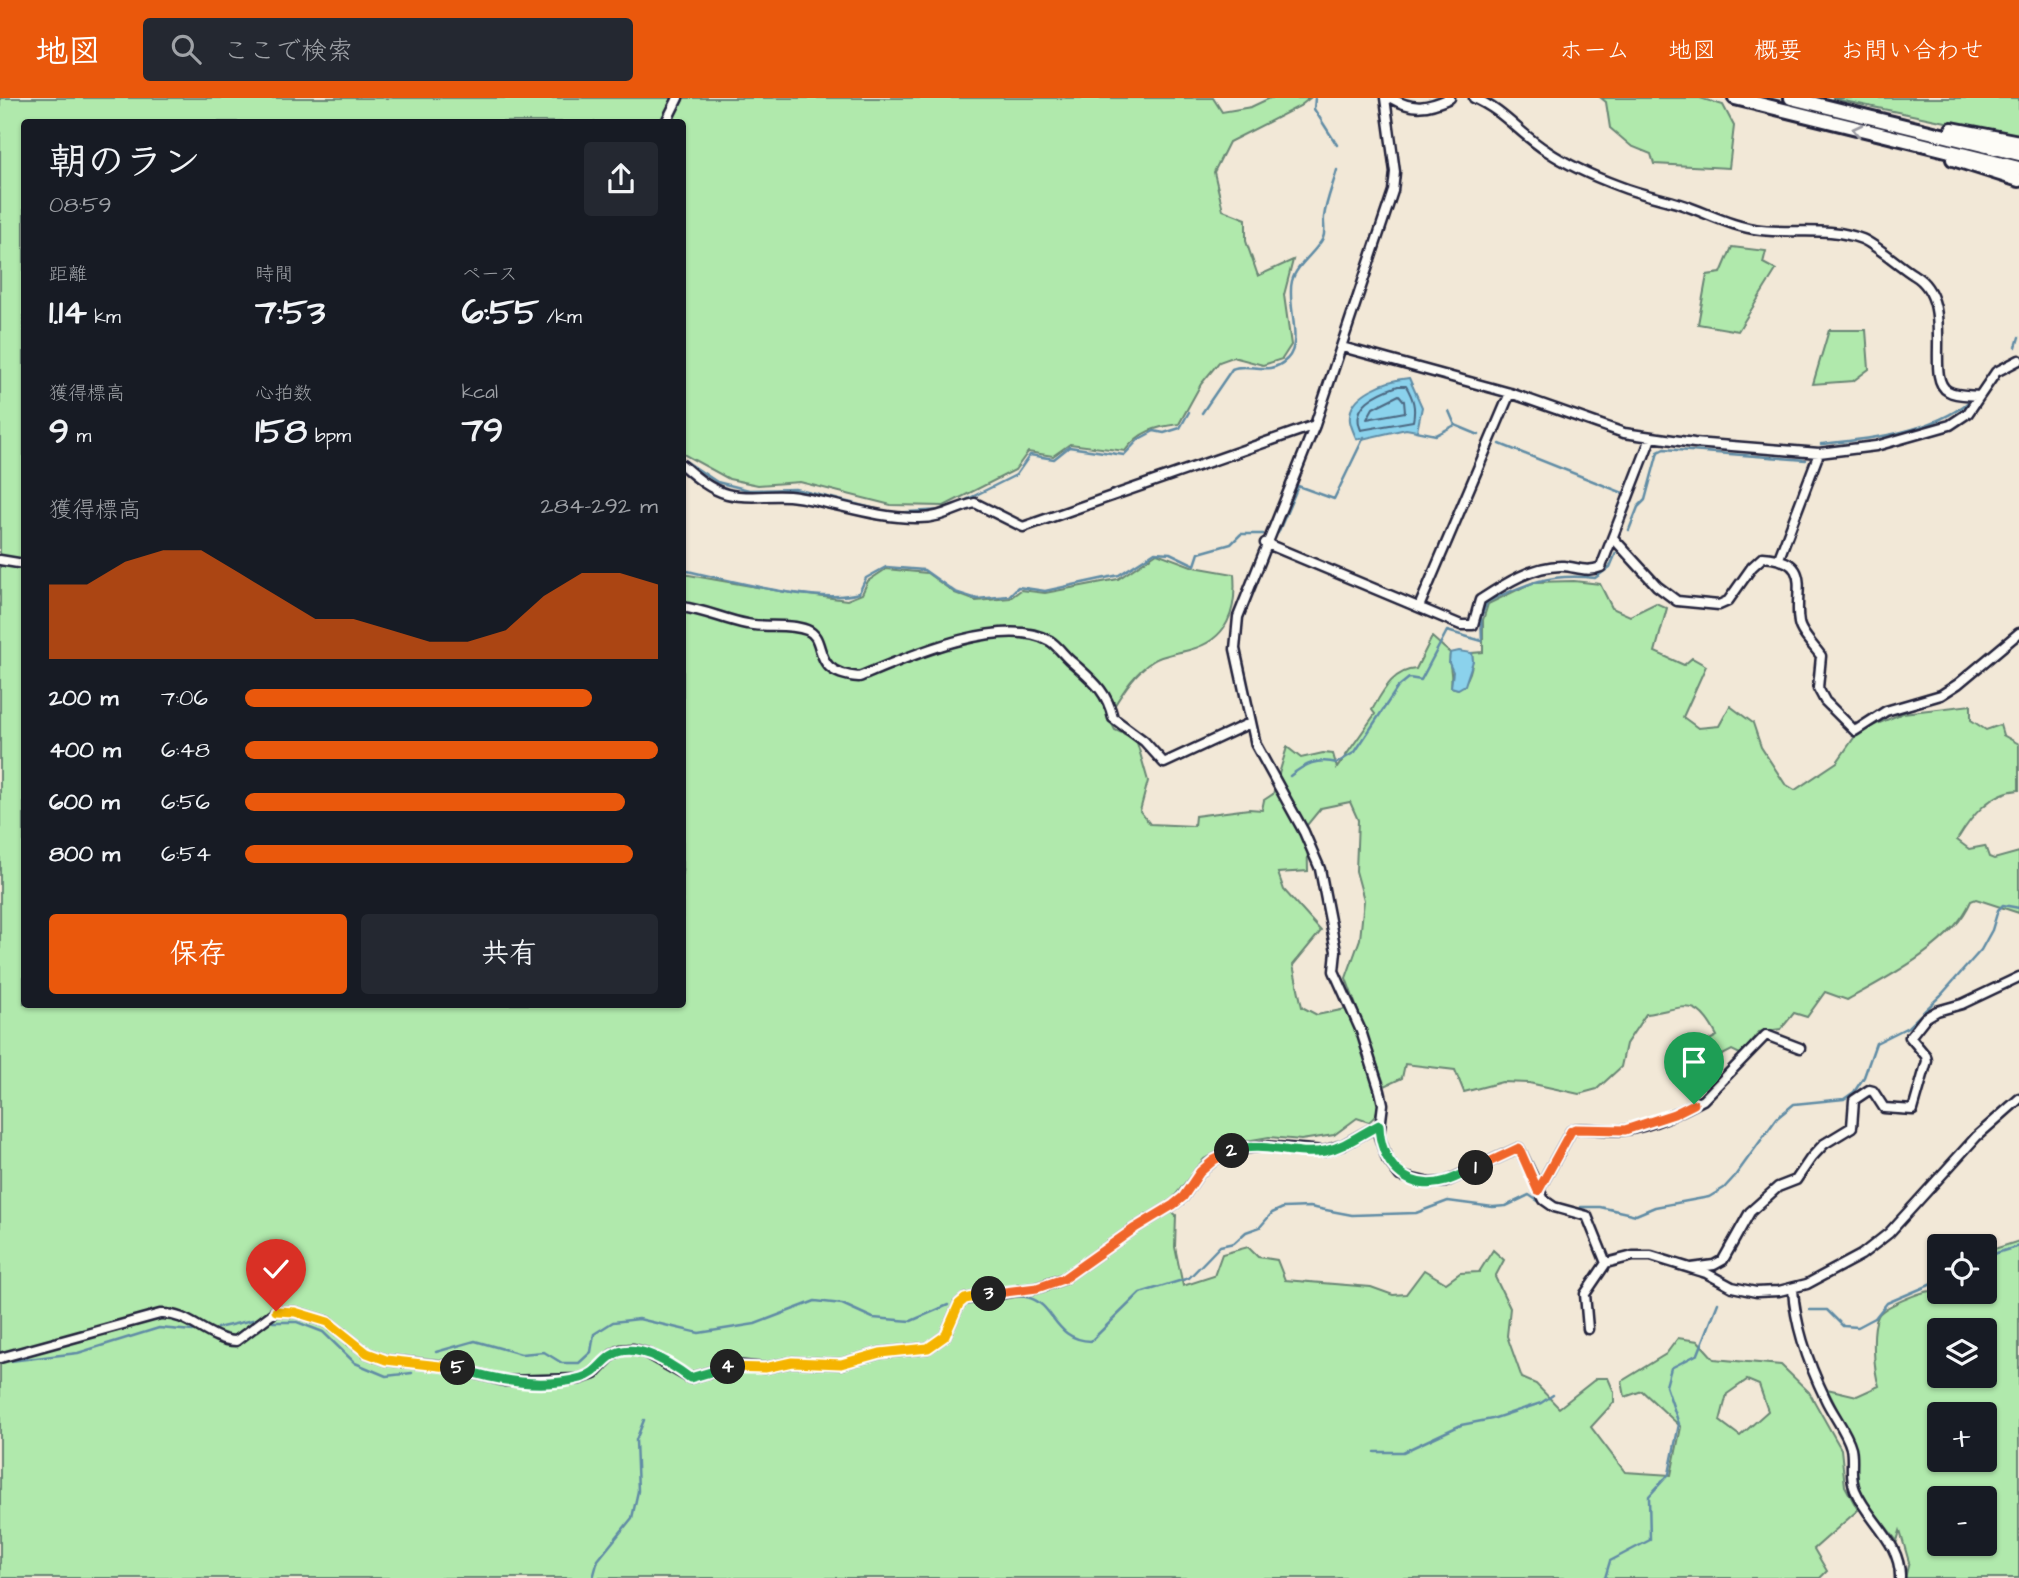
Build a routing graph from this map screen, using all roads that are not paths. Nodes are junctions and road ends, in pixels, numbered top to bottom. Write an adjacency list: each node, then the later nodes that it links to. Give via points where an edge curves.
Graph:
1 (678, 98): 8 (street)
2 (1385, 98): 15 (street, via 1395,184)
3 (1391, 98): 4 (street, via 1418,108)
4 (1450, 98)
5 (1474, 98): 18 (street, via 1547,151 1618,186 1736,226 1829,231 1863,239 1917,276 1930,292 1938,310 1940,384 1948,391)
6 (1735, 98): 10 (main road, one-way to 6)
7 (1791, 98): 9 (main road)
8 (668, 119)
9 (1896, 122): 11 (main road); 12 (main road)
10 (1892, 138): 13 (main road); 14 (main road)
11 (2019, 142)
12 (2019, 154)
13 (2019, 167)
14 (2019, 180)
15 (1342, 347): 17 (street); 19 (street)
16 (2019, 360): 18 (street, via 1996,372)
17 (1510, 393): 20 (street, via 1595,425); 28 (street)
18 (1979, 396): 21 (street, via 1968,413 1950,425 1877,446)
19 (1315, 425): 22 (street, via 1023,527 975,503 947,515 919,518 874,514 794,496 727,494); 24 (street)
20 (1651, 438): 21 (street); 23 (street)
21 (1819, 453): 25 (street)
22 (686, 468)
23 (1614, 539): 25 (street, via 1677,601 1719,605 1763,556); 28 (street, via 1601,567 1591,571 1546,568 1501,586 1480,600 1473,625 1461,625)
24 (1265, 543): 28 (street); 31 (street, via 1238,617 1235,649)
25 (1779, 558): 30 (street, via 1798,574 1800,627 1821,656 1818,688 1855,731 1886,711 1941,695)
26 (0, 560): 27 (street)
27 (21, 564)
28 (1419, 607)
29 (686, 608): 31 (street, via 746,624 808,630 816,638 820,656 841,676 859,677 974,636 1032,634 1052,642 1100,686 1113,718 1164,763)
30 (2019, 633)
31 (1250, 723): 35 (street, via 1256,746 1320,869 1336,951 1334,971 1377,1080 1383,1104)
32 (2019, 977): 38 (street, via 1925,1018 1910,1037 1927,1061 1913,1110 1884,1108 1873,1091 1861,1094 1854,1100 1852,1127 1825,1144 1796,1180 1778,1187 1750,1212 1723,1260)
33 (1800, 1048): 36 (street, via 1766,1035 1703,1100 1625,1130 1571,1131)
34 (2019, 1099): 39 (street, via 1977,1136 1872,1248)
35 (1379, 1125): 36 (street, via 1387,1159 1400,1176 1430,1184 1446,1182 1519,1148); 41 (street, via 1324,1151 1264,1146 1233,1150 1200,1172 1173,1205 1063,1279 1037,1288 965,1299 945,1336 928,1348 880,1353 841,1364 734,1365 690,1378 633,1349 612,1355 594,1374 579,1379 505,1381 445,1366 386,1360 367,1353 328,1322 276,1311 236,1341 222,1340 173,1313)
36 (1538, 1191): 37 (street, via 1554,1207 1587,1216)
37 (1606, 1263): 38 (street, via 1643,1255); 40 (street, via 1585,1294)
38 (1688, 1268): 39 (street, via 1743,1291)
39 (1793, 1289): 42 (street, via 1801,1341 1851,1447 1854,1489 1896,1552)
40 (1588, 1329)
41 (0, 1358)
42 (1900, 1578)

